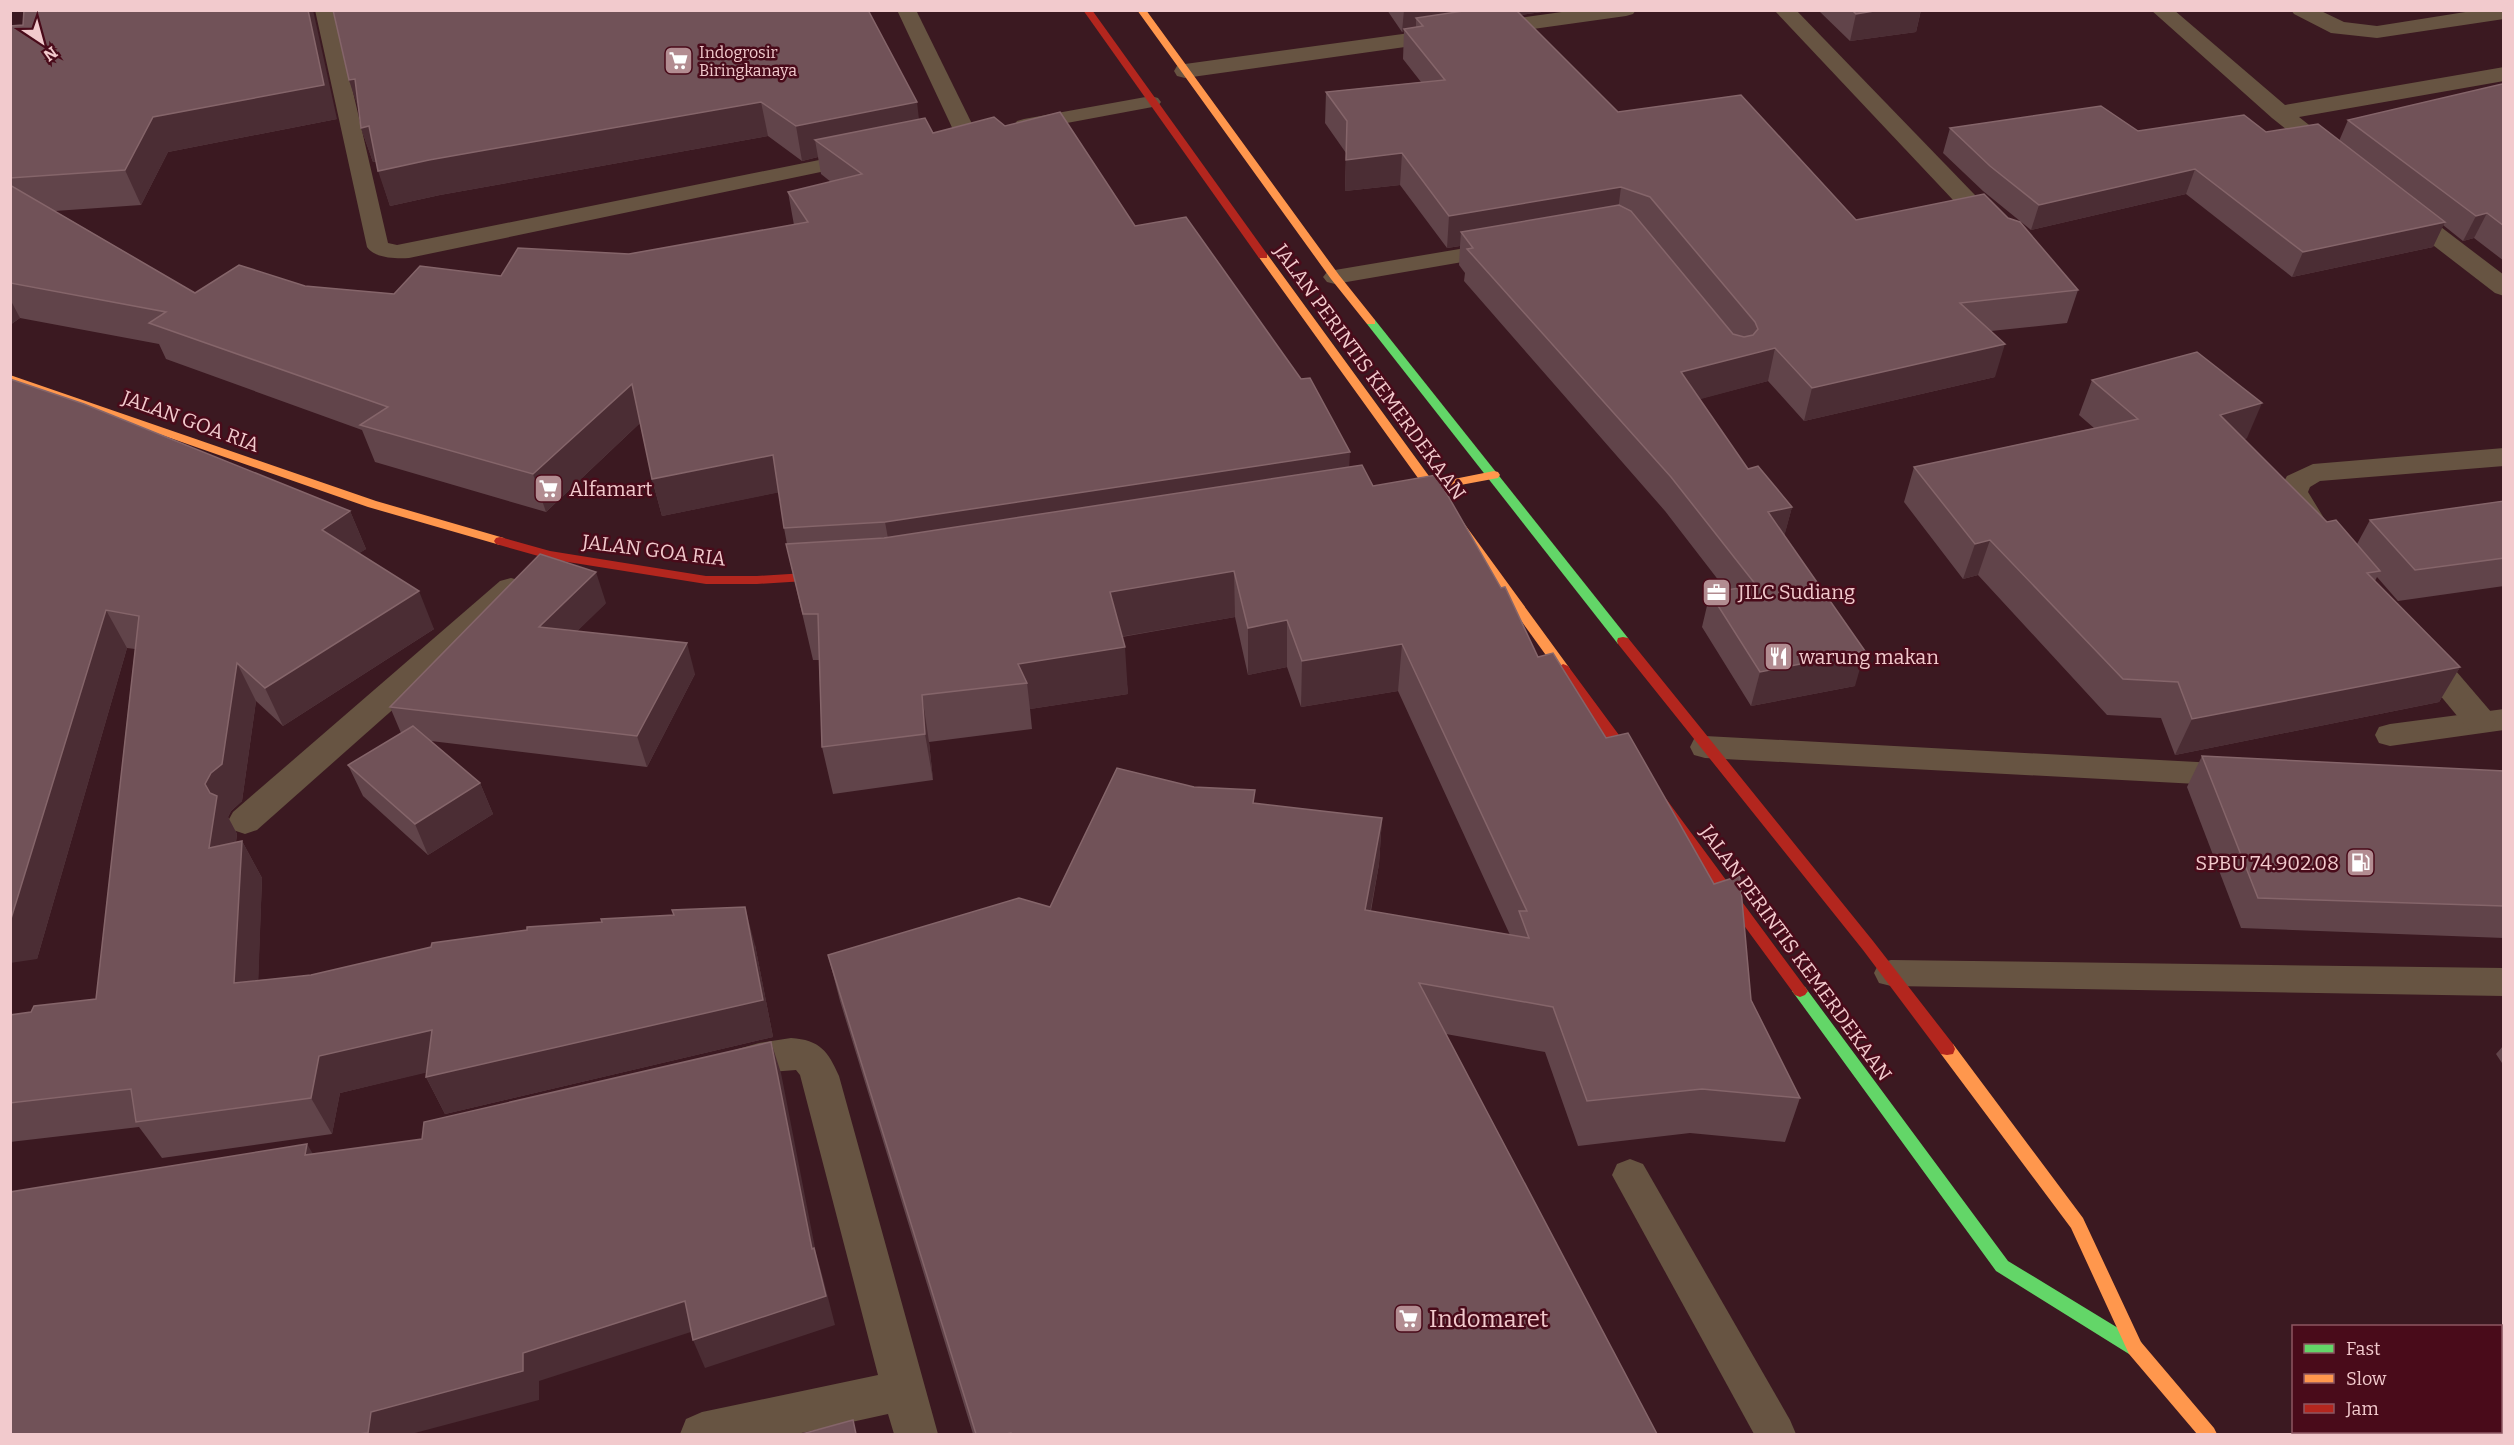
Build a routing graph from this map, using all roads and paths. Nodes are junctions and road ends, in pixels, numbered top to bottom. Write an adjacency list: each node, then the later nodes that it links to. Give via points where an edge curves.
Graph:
1 (324, 10): 16 (lane, via 378,247 385,250 409,251)
2 (906, 10): 14 (lane)
3 (1087, 10): 12 (main road, JALAN PERINTIS KEMERDEKAAN)
4 (1141, 10): 10 (main road, JALAN PERINTIS KEMERDEKAAN)
5 (1626, 10): 10 (street)
6 (1784, 10): 19 (street)
7 (2161, 10): 13 (street)
8 (2301, 10): 9 (street, via 2339,28 2377,32)
9 (2504, 13)
10 (1185, 71): 21 (main road, JALAN PERINTIS KEMERDEKAAN)
11 (2504, 74): 13 (street)
12 (1151, 102): 14 (lane); 26 (main road, JALAN PERINTIS KEMERDEKAAN)
13 (2280, 113): 17 (street)
14 (967, 136): 15 (lane)
15 (944, 141)
16 (874, 155)
17 (2354, 171)
18 (2381, 193): 22 (street)
19 (2009, 244)
20 (1517, 246): 21 (lane)
21 (1335, 277): 25 (main road, JALAN PERINTIS KEMERDEKAAN)
22 (2504, 288)
23 (10, 378): 29 (main road, JALAN GOA RIA, via 372,504)
24 (2504, 457): 28 (street, via 2313,473 2297,482 2293,492 2301,509)
25 (1494, 475): 26 (main road); 34 (main road, JALAN PERINTIS KEMERDEKAAN)
26 (1430, 488): 27 (main road); 41 (main road, JALAN PERINTIS KEMERDEKAAN, via 2002,1266)
27 (1382, 496)
28 (2330, 545)
29 (549, 555): 30 (main road, JALAN GOA RIA, via 706,580); 36 (street)
30 (847, 574)
31 (2405, 633): 32 (street)
32 (2492, 720): 33 (lane)
33 (2391, 735)
34 (1705, 747): 35 (lane); 37 (main road, JALAN PERINTIS KEMERDEKAAN)
35 (2265, 777)
36 (245, 821)
37 (1891, 974): 38 (lane); 41 (main road, JALAN PERINTIS KEMERDEKAAN, via 2078,1223)
38 (2504, 982)
39 (697, 1074): 42 (street, via 777,1055 806,1056 814,1063)
40 (1630, 1175): 46 (lane)
41 (2135, 1348): 43 (main road, JALAN PERINTIS KEMERDEKAAN)
42 (904, 1390): 44 (street); 45 (street)
43 (2201, 1433)
44 (702, 1434)
45 (916, 1434)
46 (1776, 1434)

